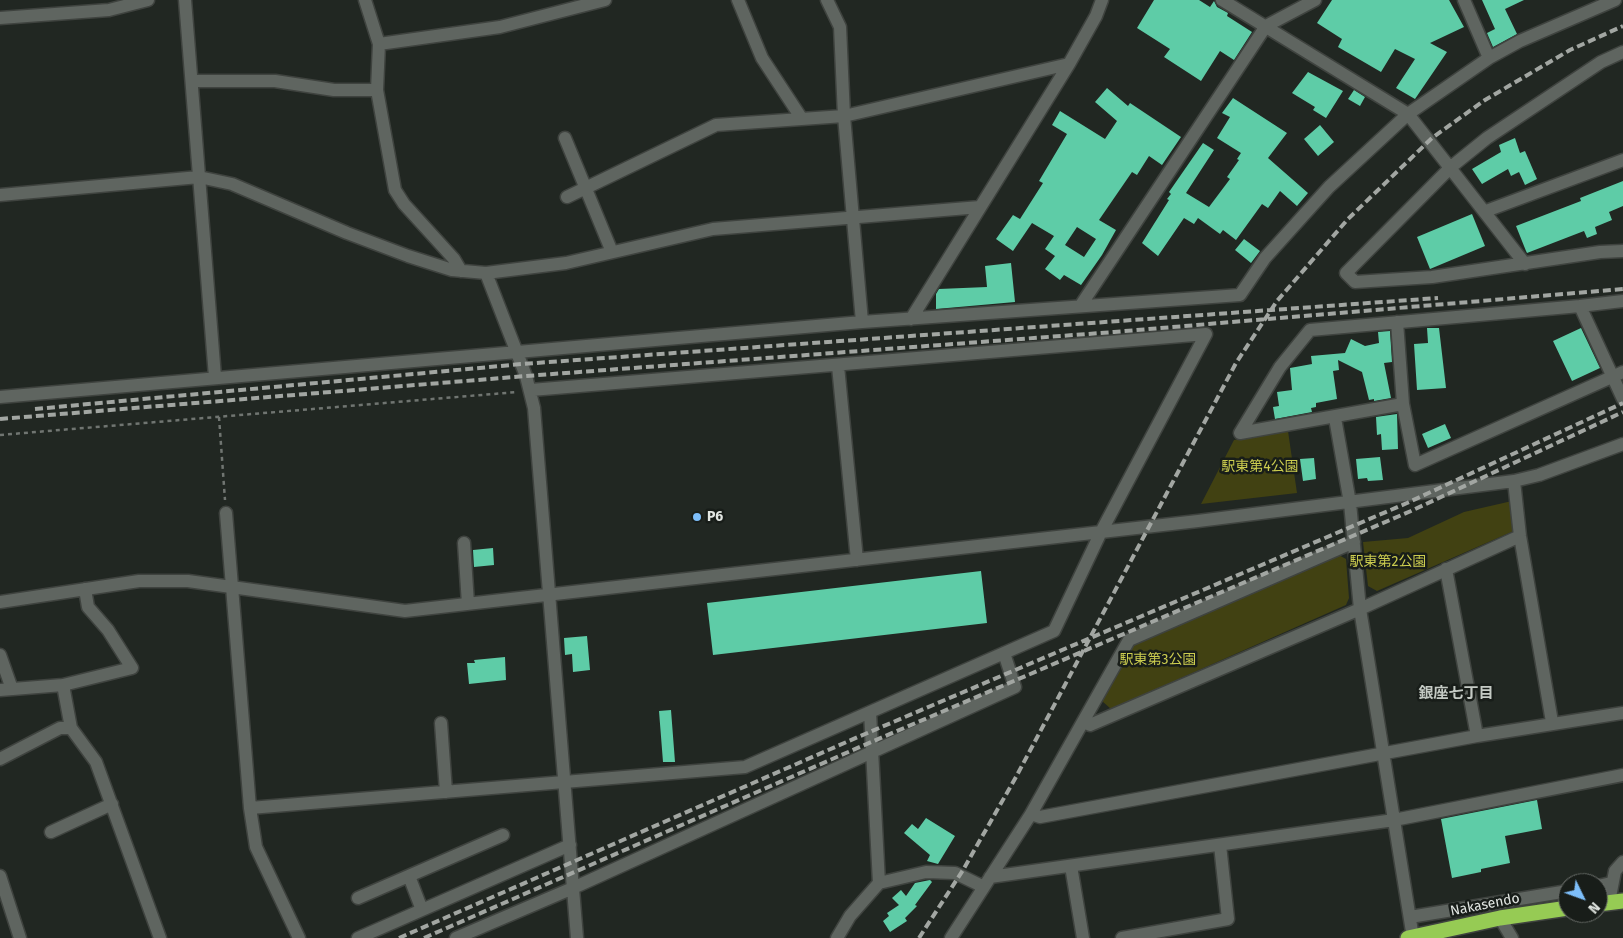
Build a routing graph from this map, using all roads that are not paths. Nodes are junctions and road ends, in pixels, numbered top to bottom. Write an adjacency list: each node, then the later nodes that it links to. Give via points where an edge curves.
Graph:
1 (148, 0): 12 (street, via 109,10)
2 (185, 0): 18 (street)
3 (365, 0): 14 (street)
4 (605, 0): 14 (street, via 500,27)
5 (738, 0): 22 (street, via 762,58)
6 (828, 0): 21 (street, via 840,27)
7 (1102, 0): 17 (street)
8 (1222, 0): 13 (street)
9 (1315, 0): 13 (street)
10 (1464, 0): 16 (street)
11 (1616, 0): 16 (street)
12 (0, 18)
13 (1266, 26): 20 (street); 39 (street)
14 (379, 44): 19 (street)
15 (1623, 52): 25 (street, via 1551,94)
16 (1488, 58): 20 (street)
17 (1069, 64): 21 (street); 30 (street)
18 (192, 81): 19 (street, via 275,81 334,90); 26 (street)
19 (377, 90): 36 (street, via 395,190)
20 (1408, 114): 25 (street); 39 (street, via 1329,187 1265,258 1240,294)
21 (844, 116): 22 (street); 32 (street)
22 (802, 119): 27 (street, via 716,125)
23 (565, 138): 27 (street)
24 (1623, 160): 31 (street)
25 (1451, 167): 31 (street); 35 (street, via 1346,273 1355,282 1432,278)
26 (199, 177): 28 (street); 36 (street, via 232,184 346,233); 47 (street)
27 (585, 188): 29 (street); 34 (street)
28 (0, 195)
29 (567, 197)
30 (980, 207): 32 (street); 41 (street)
31 (1486, 211): 35 (street)
32 (853, 218): 34 (street, via 713,229); 42 (street)
33 (1623, 251): 35 (street)
34 (612, 252): 37 (street, via 566,263)
35 (1525, 264)
36 (461, 271): 37 (street)
37 (486, 273): 44 (street)
38 (1623, 302): 40 (street)
39 (1081, 305): 41 (street)
40 (1580, 306): 43 (street); 46 (street)
41 (912, 319): 42 (street)
42 (862, 322): 44 (street)
43 (1397, 322): 51 (street); 52 (street, via 1310,330 1280,367 1240,433)
44 (518, 353): 47 (street); 48 (street)
45 (838, 366): 48 (street); 57 (street, via 1206,334); 61 (street)
46 (1618, 374): 50 (street); 51 (street, via 1415,465)
47 (215, 377): 49 (street)
48 (531, 390): 65 (street)
49 (0, 397)
50 (1623, 400)
51 (1403, 404): 52 (street)
52 (1335, 418): 55 (street)
53 (1623, 444): 54 (street)
54 (1514, 481): 55 (street); 58 (street)
55 (1350, 503): 57 (street); 59 (street)
56 (226, 513): 63 (street)
57 (1101, 532): 61 (street); 69 (street, via 1054,631)
58 (1520, 536): 62 (street); 76 (street)
59 (1354, 542): 68 (street); 75 (street, via 1129,640)
60 (464, 543): 67 (street)
61 (857, 560): 65 (street)
62 (1446, 569): 68 (street); 79 (street)
63 (231, 586): 64 (street, via 188,581 139,581); 67 (street, via 405,611); 87 (street)
64 (85, 589): 66 (street); 71 (street, via 88,607 108,630 132,668)
65 (549, 594): 67 (street); 84 (street)
66 (0, 602)
67 (468, 604)
68 (1360, 609): 75 (street, via 1090,724); 81 (street)
69 (1004, 653): 73 (street); 80 (street, via 1015,687)
70 (0, 655): 72 (street)
71 (63, 685): 72 (street); 78 (street)
72 (6, 689)
73 (870, 712): 80 (street); 84 (street, via 745,767)
74 (1623, 713): 76 (street)
75 (1084, 722): 88 (street)
76 (1552, 722): 79 (street)
77 (441, 723): 85 (street)
78 (71, 728): 82 (street, via 60,728); 86 (street, via 96,762)
79 (1477, 736): 81 (street)
80 (872, 753): 99 (street); 102 (street)
81 (1384, 754): 88 (street, via 1040,817); 89 (street)
82 (0, 759)
83 (1623, 775): 89 (street)
84 (564, 781): 85 (street); 92 (street)
85 (446, 792): 87 (street)
86 (112, 804): 90 (street); 111 (street)
87 (250, 808): 112 (street, via 256,847)
88 (1031, 814): 98 (street)
89 (1394, 820): 93 (street); 108 (street)
90 (51, 832)
91 (503, 835): 97 (street)
92 (570, 844): 102 (street); 107 (street)
93 (1220, 845): 95 (street); 119 (street, via 1228,919)
94 (1623, 862): 100 (street)
95 (1071, 866): 98 (street); 118 (street)
96 (0, 876): 110 (street)
97 (409, 876): 104 (street); 107 (street)
98 (987, 882): 99 (street, via 955,873 926,872); 117 (street)
99 (879, 883): 116 (street, via 850,916)
100 (1611, 883): 101 (street); 105 (street)
101 (1608, 884)
102 (573, 888): 114 (street); 115 (street)
103 (1558, 893): 108 (street)
104 (358, 898)
105 (1608, 903)
106 (1558, 909): 109 (highway, Nakasendo)
107 (422, 910): 113 (street)
108 (1410, 917): 120 (street)
109 (1500, 918): 120 (highway, Nakasendo); 121 (street)
110 (20, 938)
111 (160, 938)
112 (299, 938)
113 (358, 938)
114 (456, 938)
115 (577, 938)
116 (837, 938)
117 (951, 938)
118 (1083, 938)
119 (1122, 938)
120 (1411, 938)
121 (1512, 938)

